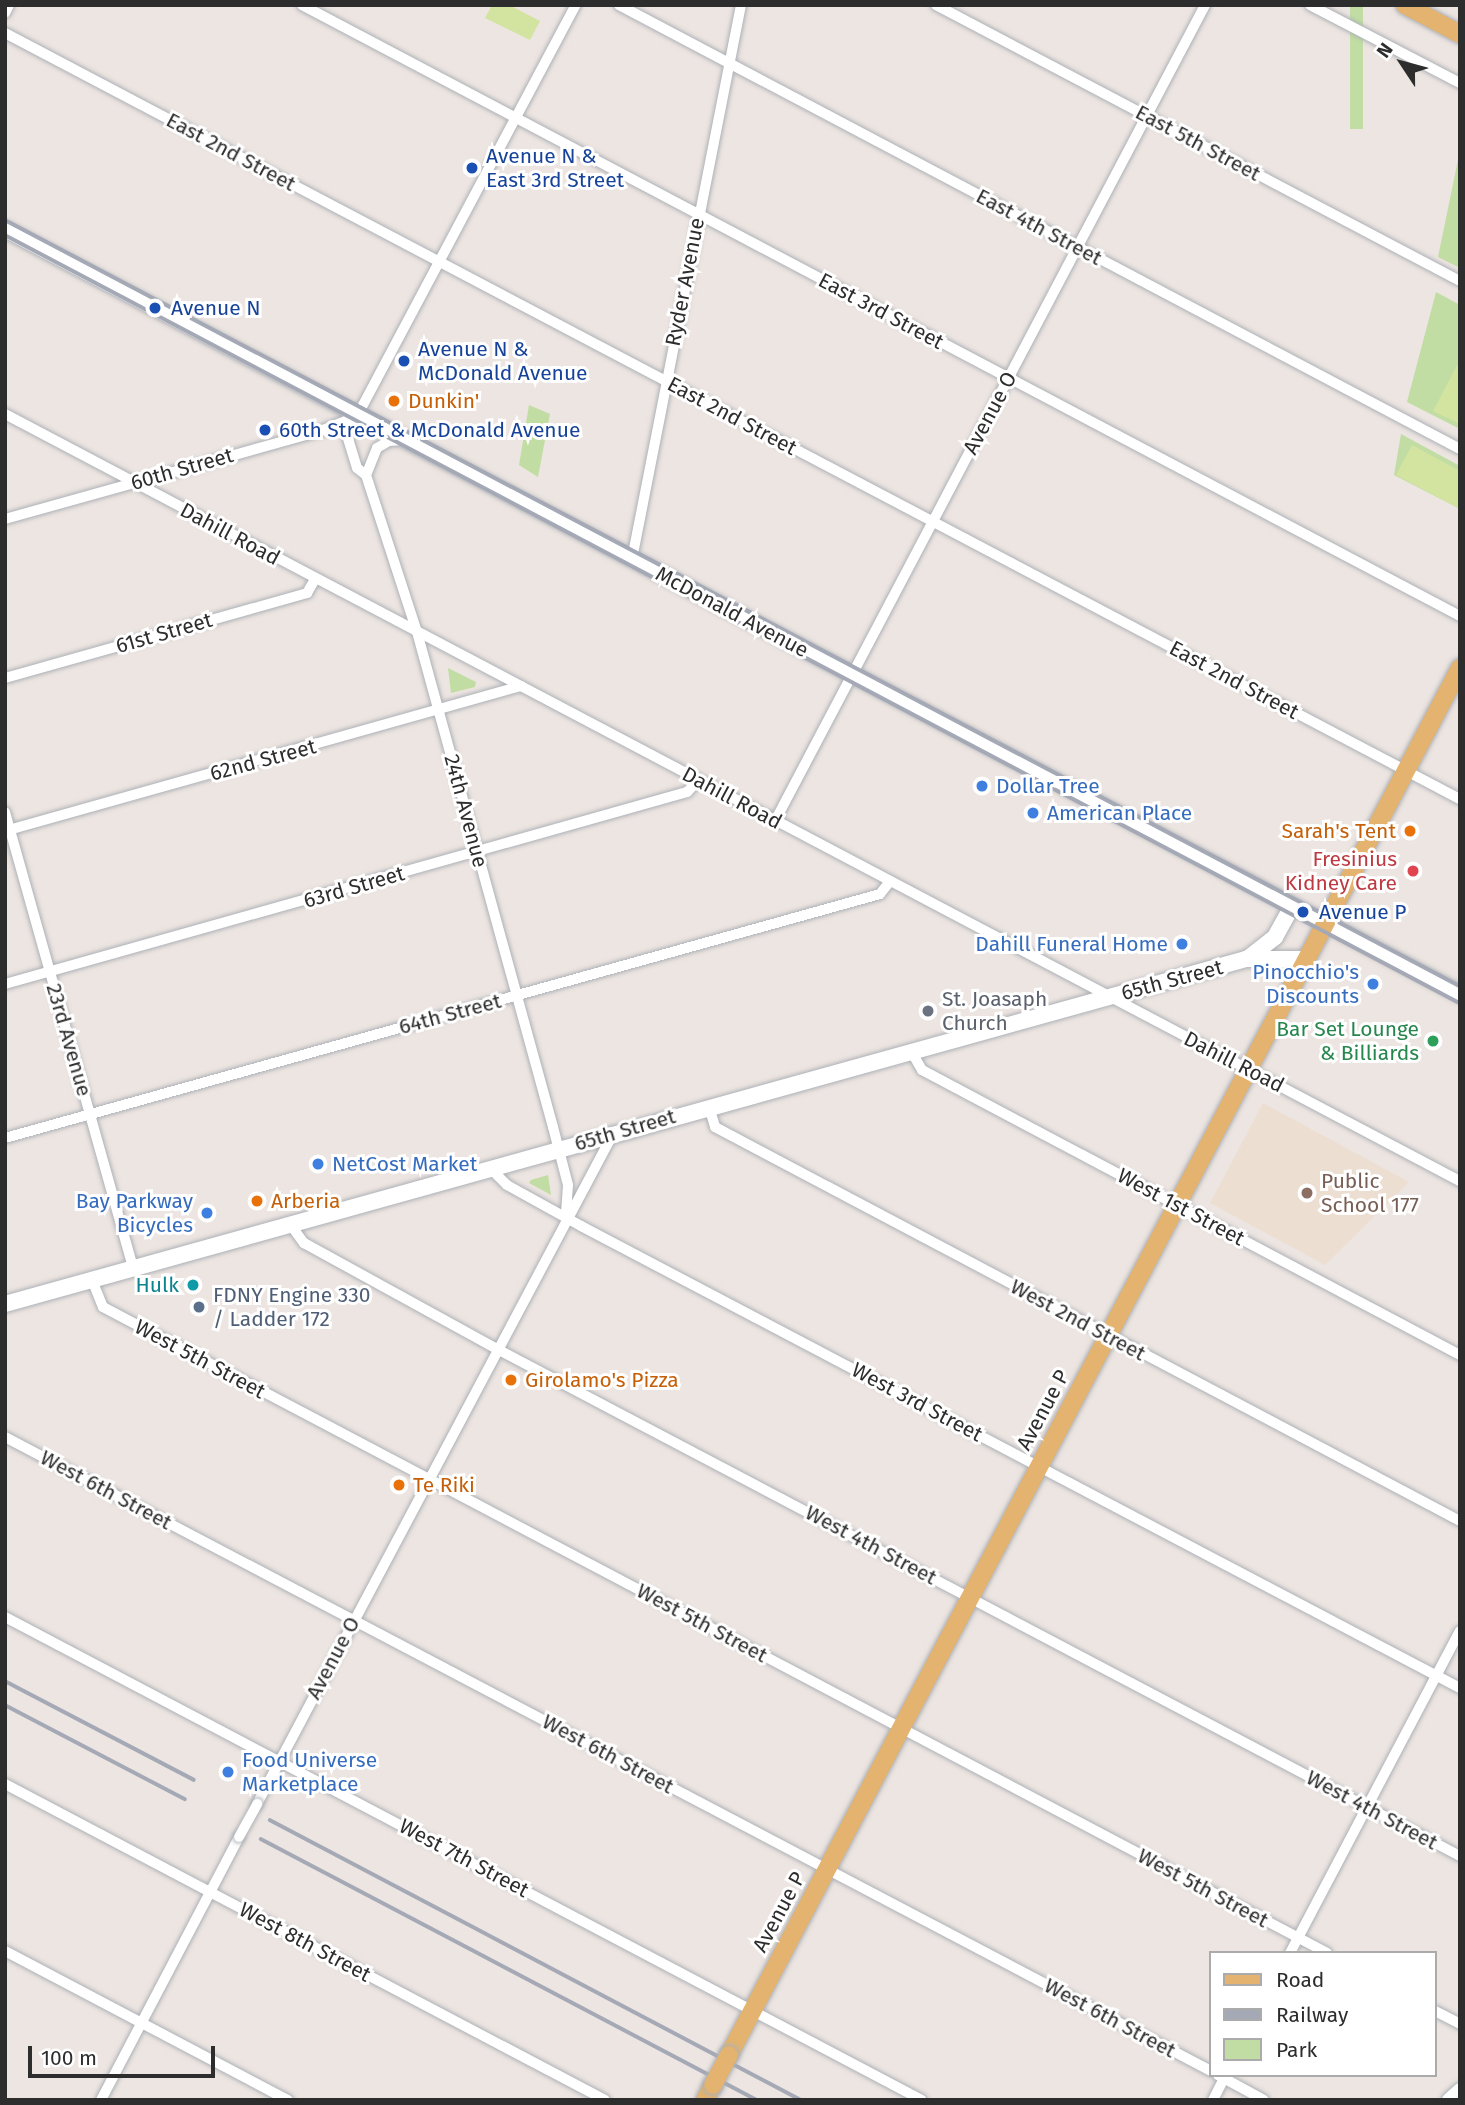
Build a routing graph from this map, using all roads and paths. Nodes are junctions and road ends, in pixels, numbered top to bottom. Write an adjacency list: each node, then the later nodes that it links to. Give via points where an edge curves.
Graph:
1 (9, 5): 10 (street)
2 (302, 5): 16 (street, East 3rd Street)
3 (576, 5): 16 (street)
4 (619, 5): 13 (street, East 4th Street)
5 (741, 5): 13 (street, Ryder Avenue)
6 (936, 5): 15 (street, East 5th Street)
7 (1205, 5): 15 (street, Avenue O)
8 (1310, 5): 14 (street)
9 (1405, 5): 12 (main road)
10 (5, 13)
11 (5, 33): 20 (street, East 2nd Street)
12 (1460, 34)
13 (730, 64): 17 (street, Ryder Avenue); 19 (street, East 4th Street)
14 (1460, 83)
15 (1147, 117): 19 (street, Avenue O); 21 (street, East 5th Street)
16 (517, 119): 17 (street, East 3rd Street); 20 (street)
17 (698, 214): 22 (street, East 3rd Street); 23 (street, Ryder Avenue)
18 (5, 229): 25 (main road, McDonald Avenue)
19 (1078, 247): 22 (street, Avenue O); 27 (street, East 4th Street)
20 (441, 263): 23 (street, East 2nd Street); 25 (street)
21 (1460, 281)
22 (1009, 378): 31 (street, Avenue O); 34 (street, East 3rd Street)
23 (666, 382): 31 (street, East 2nd Street); 32 (street, Ryder Avenue)
24 (5, 414): 29 (street, Dahill Road)
25 (358, 416): 26 (main road, McDonald Avenue); 28 (street, 24th Avenue, via 347,435 357,468); 29 (street, 60th Street)
26 (403, 440): 28 (street, via 377,448); 32 (main road, McDonald Avenue)
27 (1460, 449)
28 (366, 475): 35 (street, 24th Avenue)
29 (135, 483): 30 (street, 60th Street); 33 (street, Dahill Road)
30 (5, 519)
31 (933, 522): 37 (street, Avenue O); 41 (street, East 2nd Street)
32 (632, 559): 37 (main road, McDonald Avenue)
33 (315, 579): 35 (street, Dahill Road); 38 (street, 61st Street, via 307,593)
34 (1460, 616)
35 (417, 632): 39 (street, Dahill Road); 40 (street, 24th Avenue)
36 (1460, 668): 41 (main road, Avenue P)
37 (852, 675): 45 (street, Avenue O); 49 (main road, McDonald Avenue)
38 (5, 678)
39 (521, 686): 40 (street, 62nd Street); 42 (street, Dahill Road)
40 (438, 712): 46 (street, 62nd Street); 47 (street, 24th Avenue)
41 (1406, 771): 43 (street, East 2nd Street); 50 (main road, Avenue P)
42 (698, 781): 45 (street, Dahill Road); 47 (street, 63rd Street, via 687,792)
43 (1460, 799)
44 (5, 812): 46 (street, 23rd Avenue)
45 (775, 821): 48 (street, Dahill Road)
46 (8, 831): 53 (street, 23rd Avenue)
47 (477, 853): 53 (street, 63rd Street); 56 (street, 24th Avenue)
48 (890, 881): 56 (street, 64th Street, via 880,894); 57 (street, Dahill Road)
49 (1292, 906): 50 (main road, McDonald Avenue); 52 (main road, 65th Street, via 1275,937)
50 (1325, 923): 51 (main road, Avenue P); 55 (main road, McDonald Avenue)
51 (1307, 958): 52 (main road, 65th Street); 59 (main road, Avenue P)
52 (1247, 959): 57 (main road, 65th Street)
53 (50, 972): 54 (street, 63rd Street); 61 (street, 23rd Avenue)
54 (5, 984)
55 (1460, 994)
56 (517, 995): 61 (street, 64th Street); 64 (street, 24th Avenue)
57 (1108, 997): 58 (main road, 65th Street); 59 (street, Dahill Road)
58 (911, 1051): 60 (main road, 65th Street); 67 (street, West 1st Street, via 922,1070)
59 (1248, 1070): 66 (street, Dahill Road); 67 (main road, Avenue P)
60 (709, 1107): 62 (main road, 65th Street); 73 (street, West 2nd Street, via 715,1127)
61 (90, 1115): 63 (street, 64th Street); 70 (street, 23rd Avenue)
62 (613, 1134): 64 (main road, 65th Street); 68 (street, Avenue O, via 579,1203)
63 (5, 1138)
64 (559, 1149): 65 (main road, 65th Street); 68 (street, Avenue O, via 568,1185)
65 (490, 1168): 68 (street, West 3rd Street, via 507,1185); 69 (main road, 65th Street)
66 (1460, 1181)
67 (1177, 1205): 73 (main road, Avenue P); 75 (street, West 1st Street)
68 (566, 1217): 74 (street, Avenue O); 77 (street, West 3rd Street)
69 (290, 1224): 70 (main road, 65th Street); 74 (street, West 4th Street, via 304,1244)
70 (133, 1268): 71 (main road, 65th Street)
71 (92, 1280): 72 (main road, 65th Street); 78 (street, West 5th Street, via 103,1307)
72 (5, 1304)
73 (1108, 1336): 77 (main road, Avenue P); 79 (street, West 2nd Street)
74 (497, 1349): 78 (street, Avenue O); 80 (street, West 4th Street)
75 (1460, 1354)
76 (5, 1437): 82 (street, West 6th Street)
77 (1039, 1467): 80 (main road, Avenue P); 84 (street, West 3rd Street)
78 (428, 1479): 82 (street, Avenue O); 86 (street, West 5th Street)
79 (1460, 1521)
80 (970, 1598): 86 (main road, Avenue P); 89 (street, West 4th Street)
81 (5, 1617): 87 (street, West 7th Street)
82 (353, 1620): 87 (street, Avenue O); 91 (street, West 6th Street)
83 (1460, 1631): 84 (street)
84 (1436, 1676): 85 (street, West 3rd Street); 89 (street)
85 (1460, 1688)
86 (901, 1728): 91 (main road, Avenue P); 93 (street, West 5th Street)
87 (279, 1760): 92 (street, Avenue O, bridge); 97 (street, West 7th Street)
88 (5, 1784): 92 (street, West 8th Street)
89 (1367, 1807): 90 (street, West 4th Street); 93 (street)
90 (1460, 1856)
91 (827, 1869): 97 (main road, Avenue P); 101 (street, West 6th Street)
92 (211, 1892): 99 (street, Avenue O); 108 (street, West 8th Street)
93 (1298, 1938): 95 (street); 96 (street, West 5th Street)
94 (5, 1951): 99 (street)
95 (1291, 1951)
96 (1322, 1951)
97 (752, 2011): 105 (main road, Avenue P, bridge); 109 (street, West 7th Street)
98 (1437, 2012): 100 (street)
99 (142, 2023): 106 (street, Avenue O); 107 (street)
100 (1460, 2024)
101 (1210, 2070)
102 (1223, 2077): 110 (street)
103 (1225, 2077): 111 (street)
104 (1460, 2090): 112 (street)
105 (709, 2092)
106 (101, 2100)
107 (288, 2100)
108 (606, 2100)
109 (922, 2100)
110 (1213, 2100)
111 (1264, 2100)
112 (1450, 2100)

